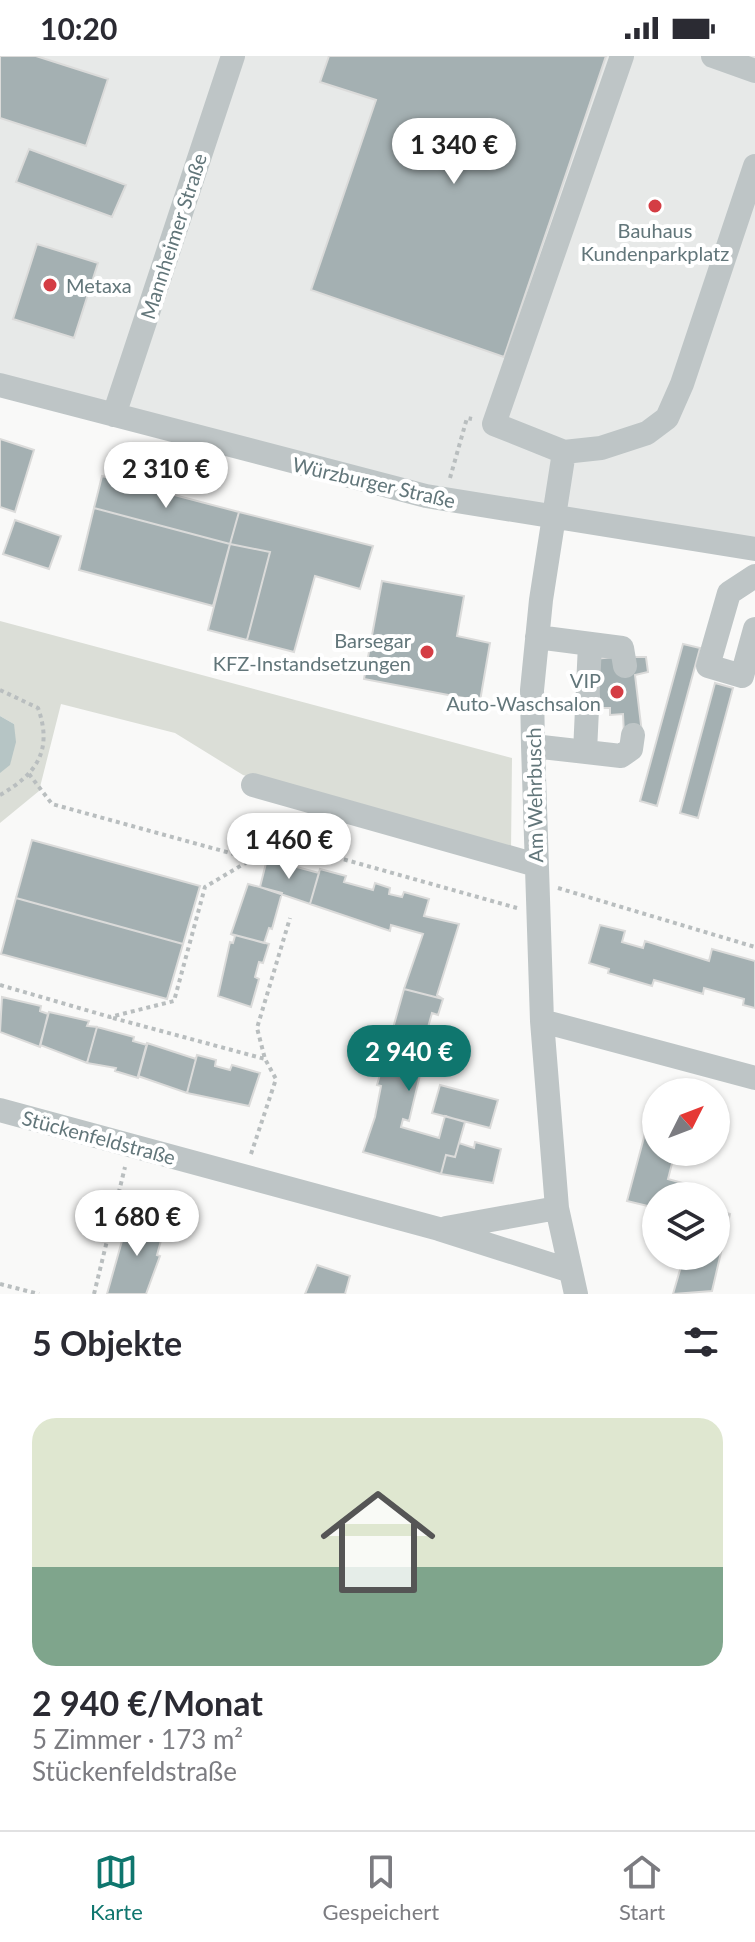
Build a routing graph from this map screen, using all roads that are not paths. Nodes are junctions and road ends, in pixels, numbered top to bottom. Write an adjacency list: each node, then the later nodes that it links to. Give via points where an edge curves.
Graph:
1 (233, 56): 7 (street, Mannheimer Straße)
2 (622, 56): 8 (street, via 494,424)
3 (713, 56): 4 (street)
4 (755, 71)
5 (755, 166): 8 (street, via 667,418 647,433 601,448)
6 (0, 385): 7 (street, Würzburger Straße)
7 (114, 415): 9 (street, Würzburger Straße, via 443,499)
8 (564, 452): 9 (street, Am Wehrbusch)
9 (553, 518): 10 (street, Würzburger Straße); 13 (street, Am Wehrbusch)
10 (755, 549)
11 (755, 575): 12 (street, via 729,593 708,666 742,676)
12 (755, 629)
13 (537, 637): 14 (street); 17 (street, Am Wehrbusch)
14 (590, 644): 15 (street, via 622,648); 18 (street)
15 (625, 666)
16 (633, 735): 18 (street, via 631,749 621,756)
17 (533, 746): 18 (street); 20 (street, Am Wehrbusch)
18 (585, 752)
19 (253, 785): 20 (street)
20 (536, 873): 21 (street, Am Wehrbusch)
21 (542, 1021): 22 (street); 24 (street, Am Wehrbusch)
22 (755, 1078)
23 (0, 1110): 25 (street, Stückenfeldstraße)
24 (557, 1208): 25 (street, Stückenfeldstraße); 26 (street, Am Wehrbusch)
25 (439, 1229): 26 (street, Stückenfeldstraße)
26 (573, 1282)

